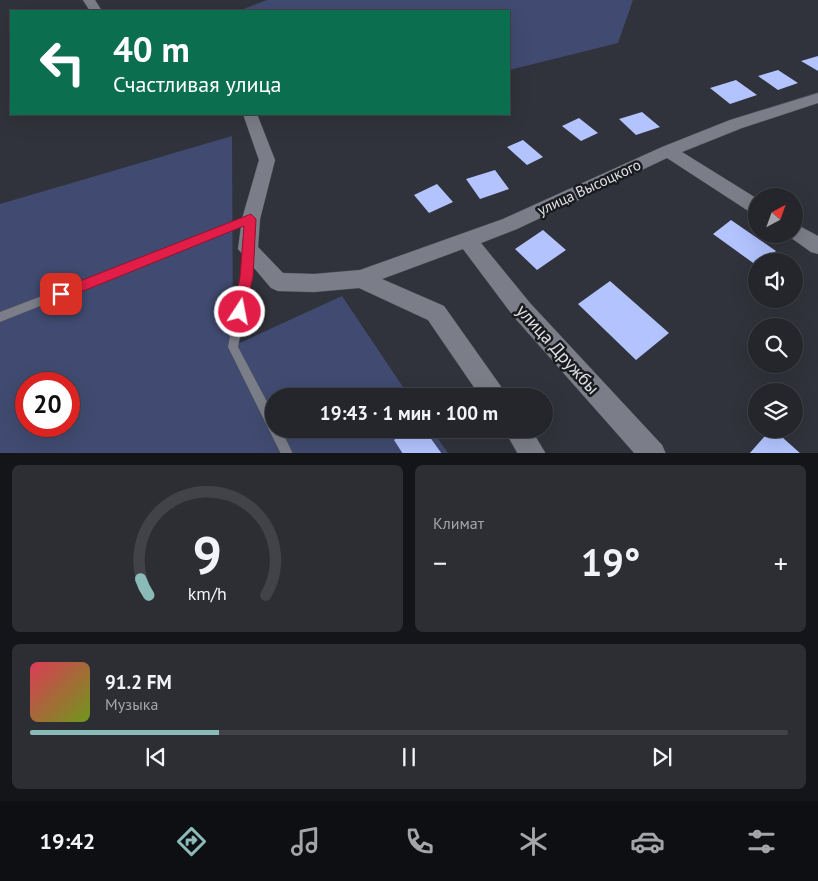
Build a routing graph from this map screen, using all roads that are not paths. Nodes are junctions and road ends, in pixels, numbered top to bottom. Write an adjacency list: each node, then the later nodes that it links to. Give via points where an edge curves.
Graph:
1 (818, 98): 3 (street, улица Высоцкого, via 736,124)
2 (250, 115): 5 (street, via 267,160)
3 (668, 151): 4 (street); 7 (street, улица Высоцкого)
4 (748, 202)
5 (251, 219): 9 (street); 11 (lane)
6 (803, 236): 8 (street)
7 (468, 240): 10 (street, улица Высоцкого); 18 (street, улица Дружбы, via 522,310)
8 (818, 246)
9 (248, 249): 10 (street, via 278,282); 13 (lane, via 233,347)
10 (360, 279): 12 (street, via 436,313)
11 (0, 317)
12 (488, 388)
13 (265, 410)
14 (279, 438): 16 (lane)
15 (522, 438): 17 (street)
16 (286, 453)
17 (532, 453)
18 (652, 453)

